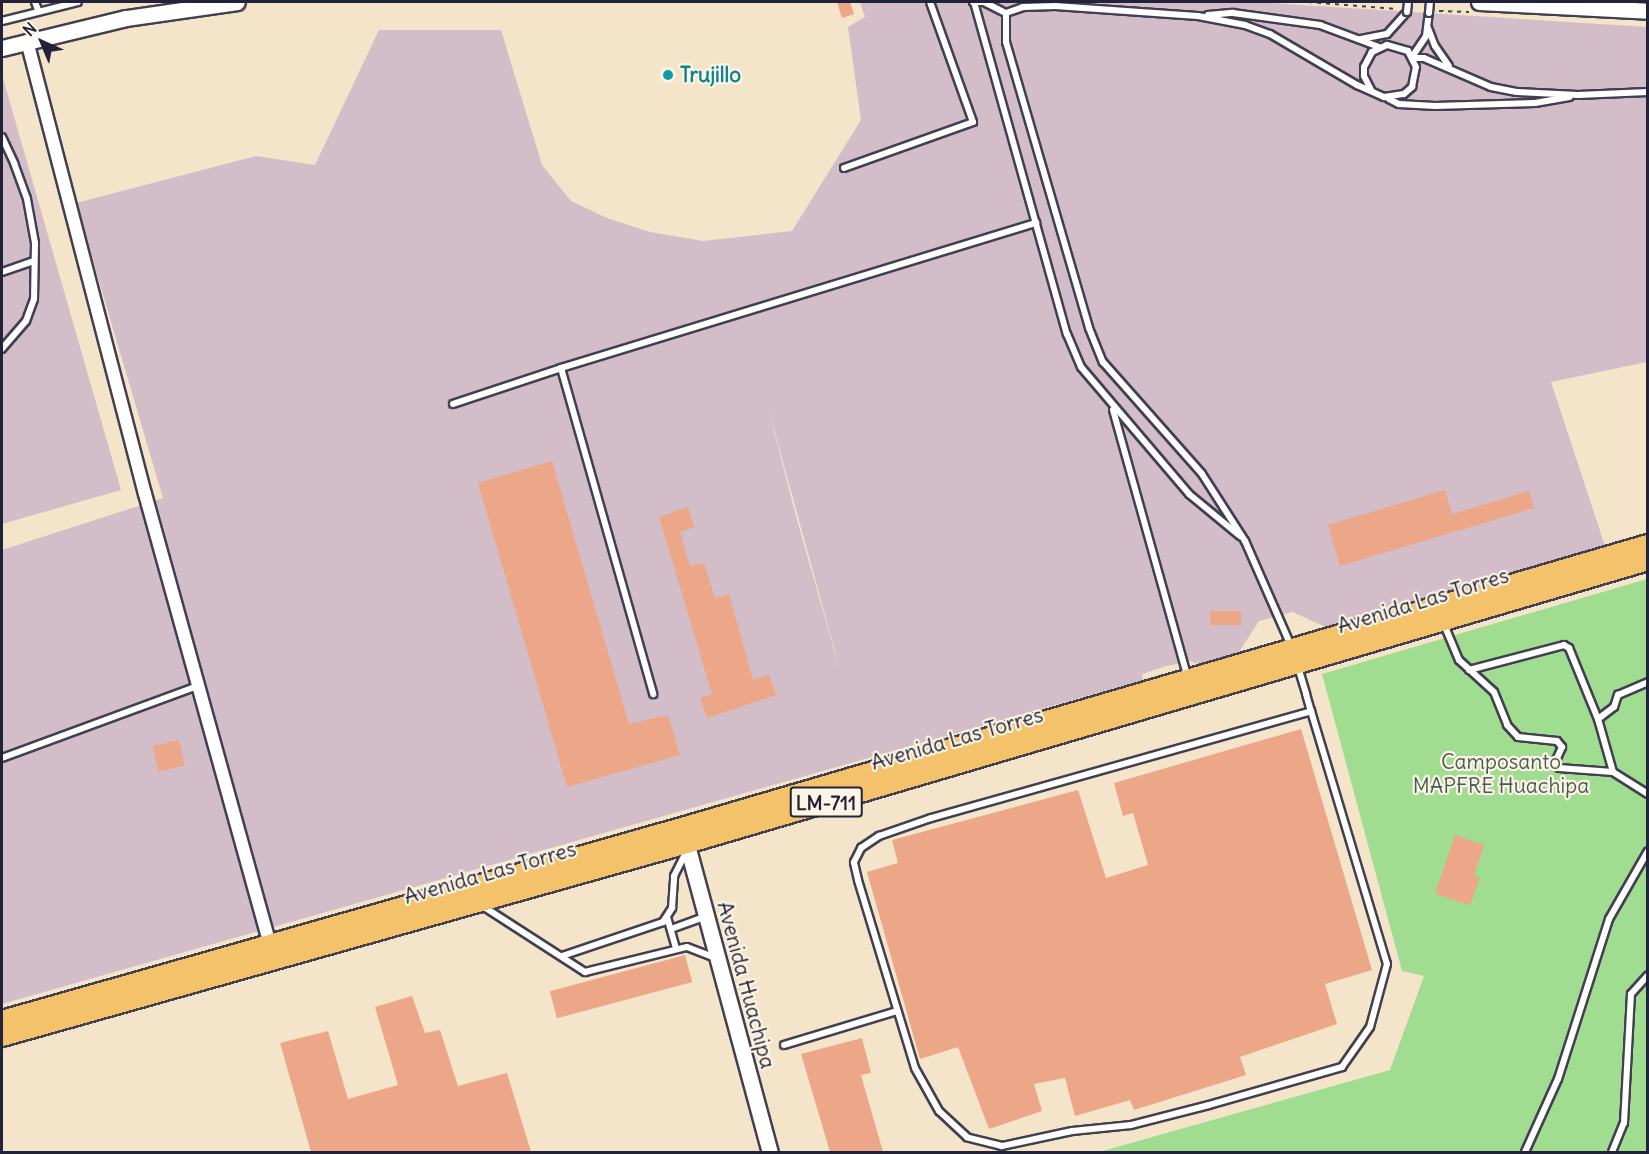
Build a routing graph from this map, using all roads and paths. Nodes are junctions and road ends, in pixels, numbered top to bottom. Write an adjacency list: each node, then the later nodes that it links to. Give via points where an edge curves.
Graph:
1 (35, 2): 9 (lane)
2 (78, 2): 9 (lane)
3 (237, 2): 17 (street, via 126,18)
4 (930, 2): 27 (lane, via 973,122)
5 (974, 2): 11 (lane, via 984,2); 28 (lane)
6 (1408, 2): 15 (lane, bridge, via 1407,12)
7 (1430, 2): 14 (lane, bridge)
8 (1479, 2): 10 (street)
9 (38, 10): 13 (lane)
10 (1647, 11)
11 (1006, 13): 12 (lane, via 1023,7 1055,6); 35 (lane, via 1006,42 1089,328 1103,362 1202,474)
12 (1198, 16): 16 (lane, via 1233,13 1279,18 1320,25); 22 (lane, via 1270,34)
13 (2, 21)
14 (1427, 26): 20 (lane, via 1426,36); 21 (lane)
15 (1387, 34): 16 (lane); 18 (lane)
16 (1361, 39): 18 (lane)
17 (27, 41): 19 (street); 43 (street)
18 (1379, 47): 20 (lane, via 1401,47); 22 (lane, via 1364,67)
19 (2, 48)
20 (1413, 57): 21 (lane); 25 (lane, via 1416,67 1412,87 1404,94)
21 (1449, 66): 24 (lane, via 1517,92)
22 (1371, 90): 25 (lane)
23 (1647, 92): 24 (lane)
24 (1578, 95): 25 (lane, via 1535,103 1435,106 1399,104)
25 (1384, 97)
26 (2, 137): 29 (lane, via 27,199 35,243)
27 (844, 168)
28 (1036, 223): 32 (lane); 34 (lane, via 1067,334 1081,367)
29 (34, 261): 30 (lane); 31 (lane, via 34,299 26,321)
30 (2, 272)
31 (2, 348)
32 (561, 368): 33 (lane); 44 (lane)
33 (453, 405)
34 (1113, 407): 35 (lane, via 1189,494); 41 (lane)
35 (1245, 541): 39 (lane)
36 (1647, 545): 39 (main road, Avenida Las Torres / LM-711)
37 (1647, 560): 38 (main road, Avenida Las Torres / LM-711)
38 (1443, 621): 39 (main road, Avenida Las Torres / LM-711); 40 (lane, via 1456,654)
39 (1295, 657): 41 (main road, Avenida Las Torres / LM-711); 45 (lane); 50 (main road, Avenida Las Torres / LM-711)
40 (1469, 670): 46 (lane, via 1564,645 1569,648); 48 (lane, via 1494,692 1507,725 1518,737 1561,744 1555,763 1559,768)
41 (1189, 680): 50 (main road, Avenida Las Torres / LM-711)
42 (1647, 682): 46 (lane, via 1618,695 1614,707)
43 (198, 686): 47 (lane); 57 (street)
44 (652, 694)
45 (1311, 711): 61 (lane, via 931,818 879,836 861,848 854,862); 61 (lane, via 1388,964 1370,1027 1342,1067 1131,1125 1072,1131 1002,1146 967,1137 939,1111 915,1068)
46 (1598, 718): 48 (lane)
47 (2, 758)
48 (1612, 772): 49 (lane)
49 (1647, 794)
50 (686, 840): 52 (main road, Avenida Las Torres / LM-711); 53 (street, Avenida Huachipa); 54 (lane, via 674,876); 57 (main road, Avenida Las Torres / LM-711)
51 (1647, 851): 66 (lane, via 1609,919 1558,1079)
52 (476, 902): 57 (main road, Avenida Las Torres / LM-711); 58 (lane)
53 (706, 916): 55 (lane); 59 (street, Avenida Huachipa)
54 (668, 917): 55 (lane); 58 (lane, via 655,926)
55 (671, 929): 56 (lane)
56 (676, 948): 58 (lane, via 592,972 578,969); 59 (lane, via 698,949)
57 (272, 951): 62 (main road, Avenida Las Torres / LM-711); 63 (main road, Avenida Las Torres / LM-711)
58 (562, 956)
59 (718, 959): 65 (street, Avenida Huachipa)
60 (1647, 975): 67 (lane, via 1631,994 1624,1123)
61 (897, 1011): 64 (lane)
62 (2, 1021)
63 (2, 1036)
64 (784, 1045)
65 (770, 1152)
66 (1525, 1152)
67 (1612, 1152)

